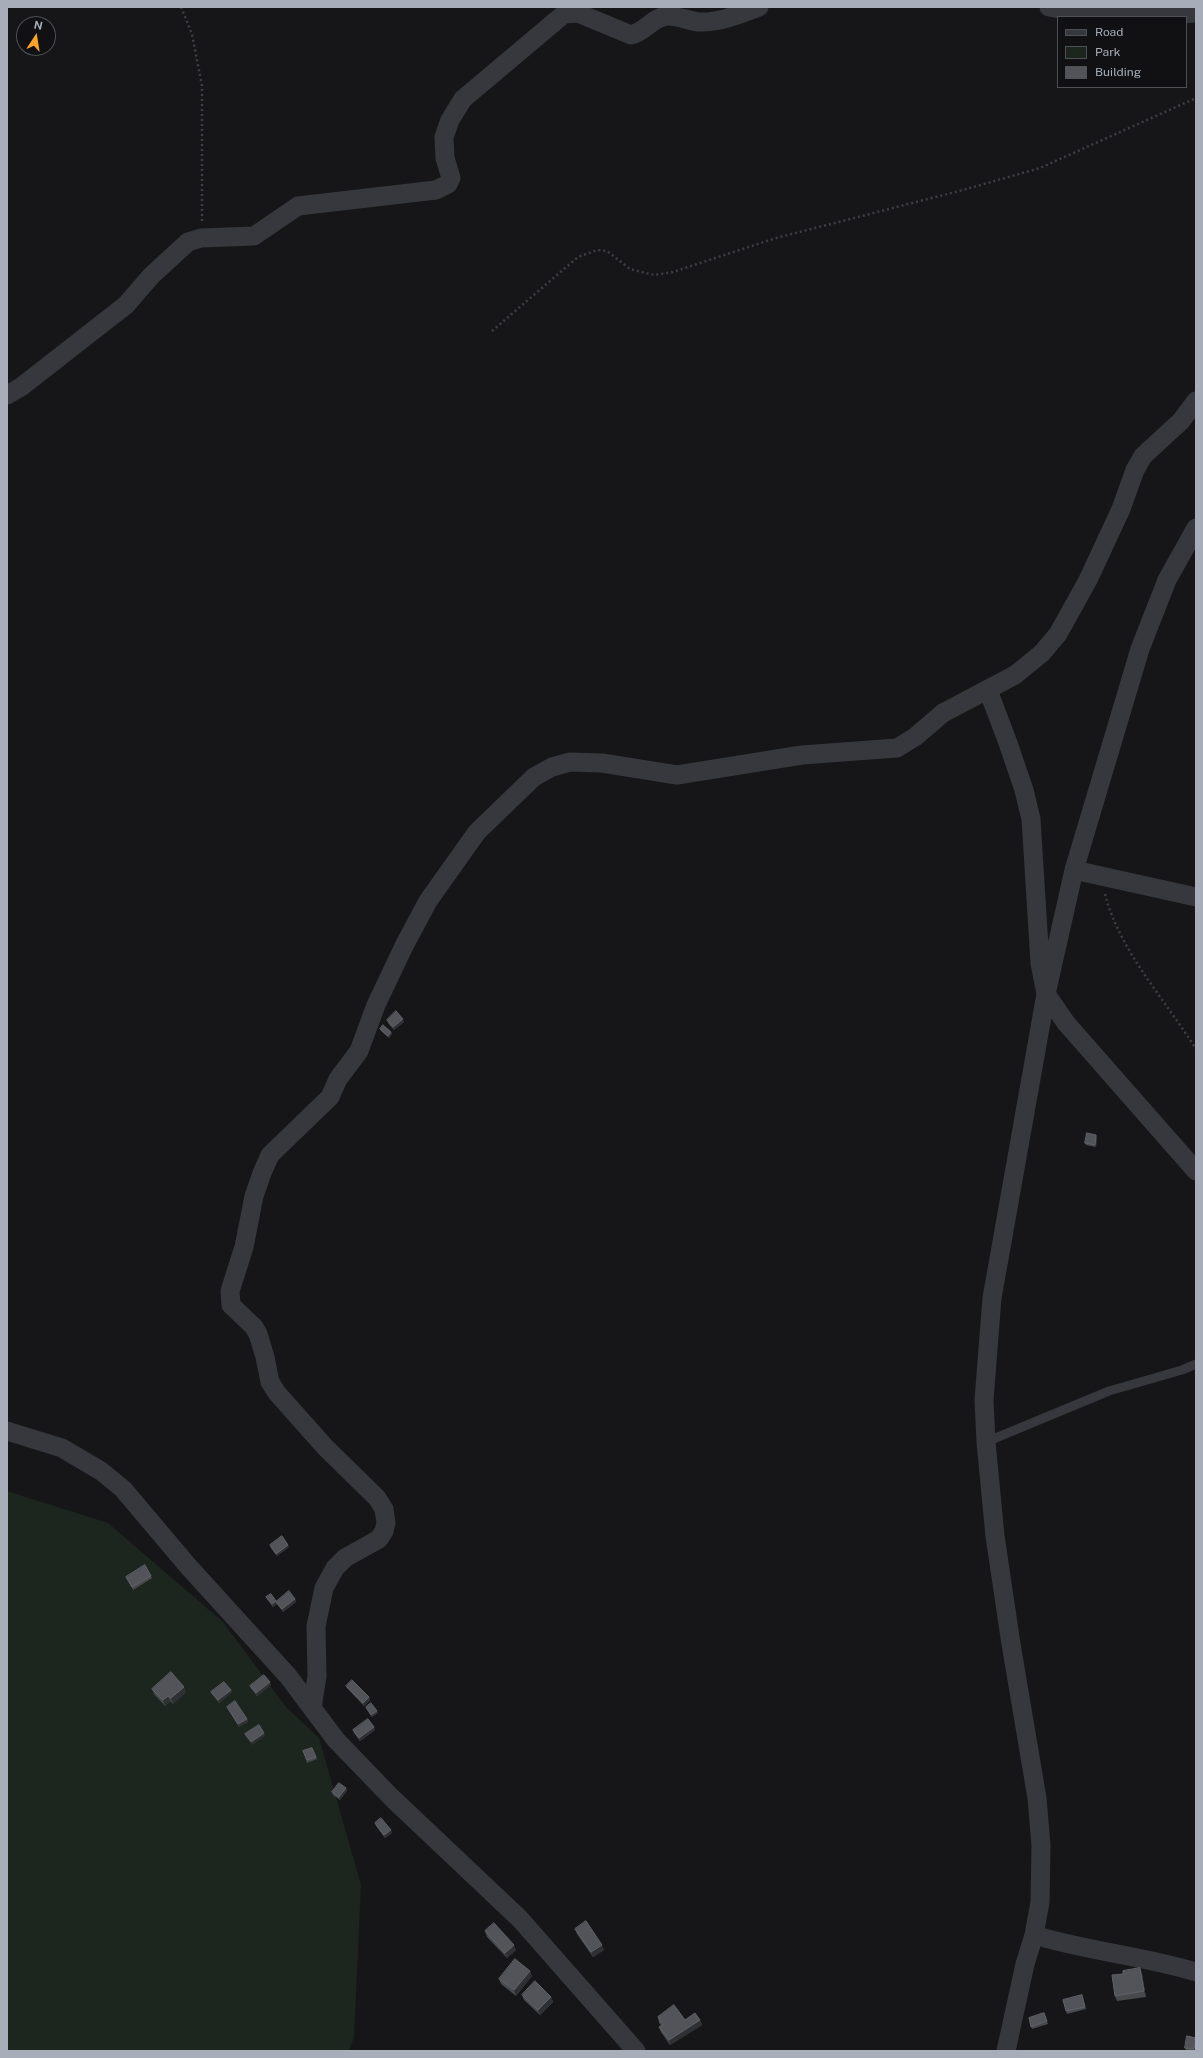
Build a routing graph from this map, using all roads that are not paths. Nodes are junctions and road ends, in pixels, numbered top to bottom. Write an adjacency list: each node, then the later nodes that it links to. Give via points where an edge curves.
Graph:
1 (759, 7): 4 (street, via 713,22 666,16 656,18 640,33 631,35 578,13 564,14 463,99 450,120 444,137 445,158 451,178 448,184 436,190 298,206 254,236 201,238 188,242 151,276 126,305 21,387)
2 (1049, 7): 3 (street, via 1146,16)
3 (1196, 13)
4 (7, 395)
5 (1196, 401): 7 (street, via 1181,421 1143,456 1088,580 1058,634 1042,653 1015,675)
6 (1196, 528): 8 (street, via 1167,580 1140,649)
7 (988, 690): 10 (street, via 1011,750 1031,819 1040,963); 15 (street, via 943,713 915,737 897,748 802,755 677,775 602,763 570,762 552,767 534,777 477,832 428,901 376,1005 359,1050 338,1079 330,1097 270,1155 254,1196 244,1247 230,1291 231,1305 258,1334 270,1382 277,1393 384,1508 386,1523 379,1539 345,1558 335,1568 324,1588 316,1626 317,1676)
8 (1074, 870): 9 (street); 10 (street)
9 (1196, 896)
10 (1046, 994): 11 (street, via 1066,1023); 14 (street, via 992,1298 984,1400)
11 (1196, 1171)
12 (1196, 1364): 14 (lane, via 1109,1391)
13 (7, 1431): 15 (street, via 62,1448 101,1471 123,1489 188,1566 259,1642)
14 (986, 1442): 16 (street, via 1000,1567 1037,1798 1041,1884)
15 (312, 1708): 18 (street, via 336,1740 392,1798 520,1919)
16 (1034, 1935): 17 (street); 19 (street)
17 (1196, 1972)
18 (636, 2051)
19 (1006, 2051)

